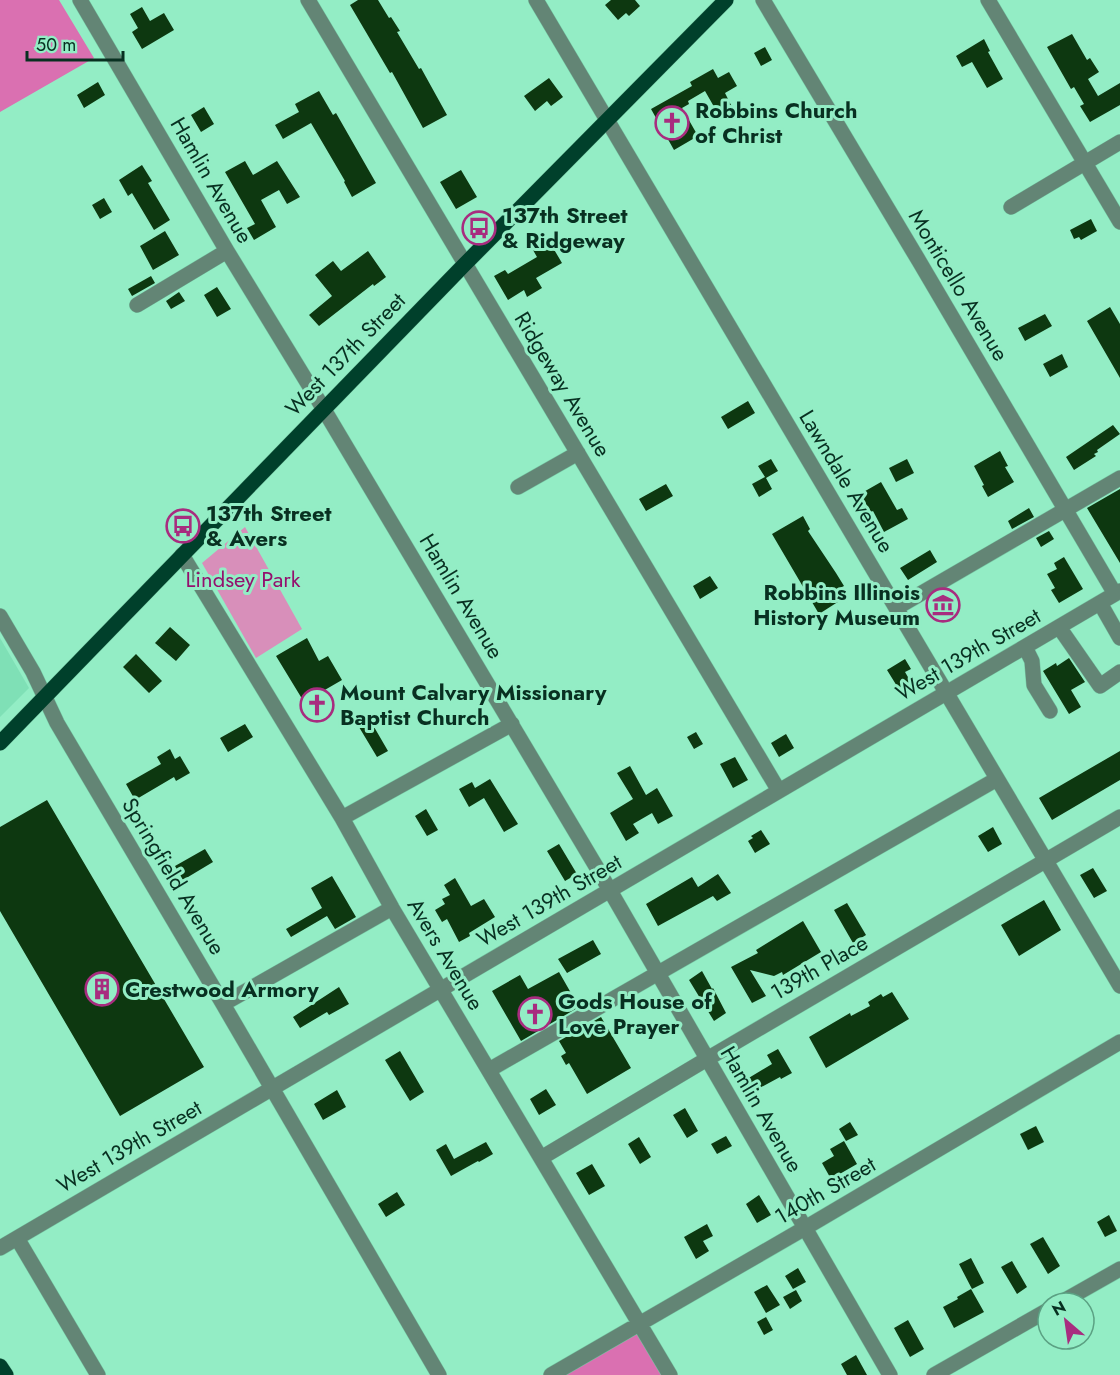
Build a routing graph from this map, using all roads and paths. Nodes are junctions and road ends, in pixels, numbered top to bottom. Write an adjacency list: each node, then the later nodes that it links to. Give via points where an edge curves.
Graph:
1 (80, 0): 12 (street, Hamlin Avenue)
2 (308, 0): 13 (street, Ridgeway Avenue)
3 (536, 0): 7 (street, Lawndale Avenue)
4 (726, 0): 7 (main road, West 137th Street)
5 (763, 0): 19 (street, Monticello Avenue)
6 (988, 0): 9 (street)
7 (607, 121): 13 (main road, West 137th Street); 23 (street, Lawndale Avenue)
8 (1120, 142): 9 (street)
9 (1085, 163): 10 (street); 11 (street)
10 (1011, 207)
11 (1120, 222)
12 (227, 251): 14 (street); 15 (street, Hamlin Avenue)
13 (465, 264): 15 (main road, West 137th Street); 16 (street, Ridgeway Avenue)
14 (137, 305)
15 (323, 408): 20 (main road, West 137th Street); 32 (street, Hamlin Avenue)
16 (578, 453): 18 (street); 35 (street, Ridgeway Avenue)
17 (1120, 478): 19 (street)
18 (518, 487)
19 (1065, 510): 21 (street, Monticello Avenue); 23 (street)
20 (182, 555): 30 (main road, West 137th Street); 37 (street, Avers Avenue)
21 (1118, 592): 22 (street, West 139th Street)
22 (1100, 603): 25 (street, West 139th Street); 26 (street)
23 (896, 608): 29 (street, Lawndale Avenue)
24 (0, 616): 30 (street, Springfield Avenue)
25 (1059, 627): 27 (street, West 139th Street); 28 (street, via 1100,686)
26 (1120, 638)
27 (1025, 647): 29 (street, West 139th Street); 31 (street, via 1032,661 1034,685)
28 (1120, 672)
29 (946, 693): 34 (street, Lawndale Avenue); 35 (street, West 139th Street)
30 (45, 697): 33 (main road, West 137th Street); 44 (street, Springfield Avenue)
31 (1050, 711)
32 (512, 724): 37 (street); 39 (street, Hamlin Avenue)
33 (0, 744)
34 (997, 778): 38 (street, Lawndale Avenue); 41 (street)
35 (779, 791): 39 (street, West 139th Street)
36 (1120, 817): 38 (street, 139th Place)
37 (342, 818): 40 (street, Avers Avenue)
38 (1046, 861): 42 (street, Lawndale Avenue); 46 (street, 139th Place)
39 (610, 890): 41 (street, Hamlin Avenue); 43 (street, West 139th Street)
40 (392, 908): 43 (street, Avers Avenue); 44 (street)
41 (658, 973): 46 (street, Hamlin Avenue); 47 (street)
42 (1120, 986)
43 (441, 990): 47 (street, Avers Avenue); 48 (street, West 139th Street)
44 (223, 1004): 48 (street, Springfield Avenue)
45 (1120, 1042): 50 (street, 140th Street)
46 (707, 1059): 49 (street, 139th Place); 50 (street, Hamlin Avenue)
47 (489, 1070): 49 (street, Avers Avenue)
48 (272, 1088): 51 (street, West 139th Street); 60 (street, Springfield Avenue)
49 (541, 1158): 56 (street, Avers Avenue)
50 (805, 1228): 56 (street, 140th Street); 63 (street, Hamlin Avenue)
51 (17, 1238): 52 (street, West 139th Street); 59 (street)
52 (0, 1248)
53 (1120, 1269): 54 (street)
54 (1081, 1291)
55 (1036, 1317): 64 (street)
56 (639, 1323): 61 (street, 140th Street); 62 (street, Avers Avenue)
57 (0, 1366): 58 (main road)
58 (6, 1375)
59 (98, 1375)
60 (439, 1375)
61 (551, 1375)
62 (670, 1375)
63 (890, 1375)
64 (934, 1375)

